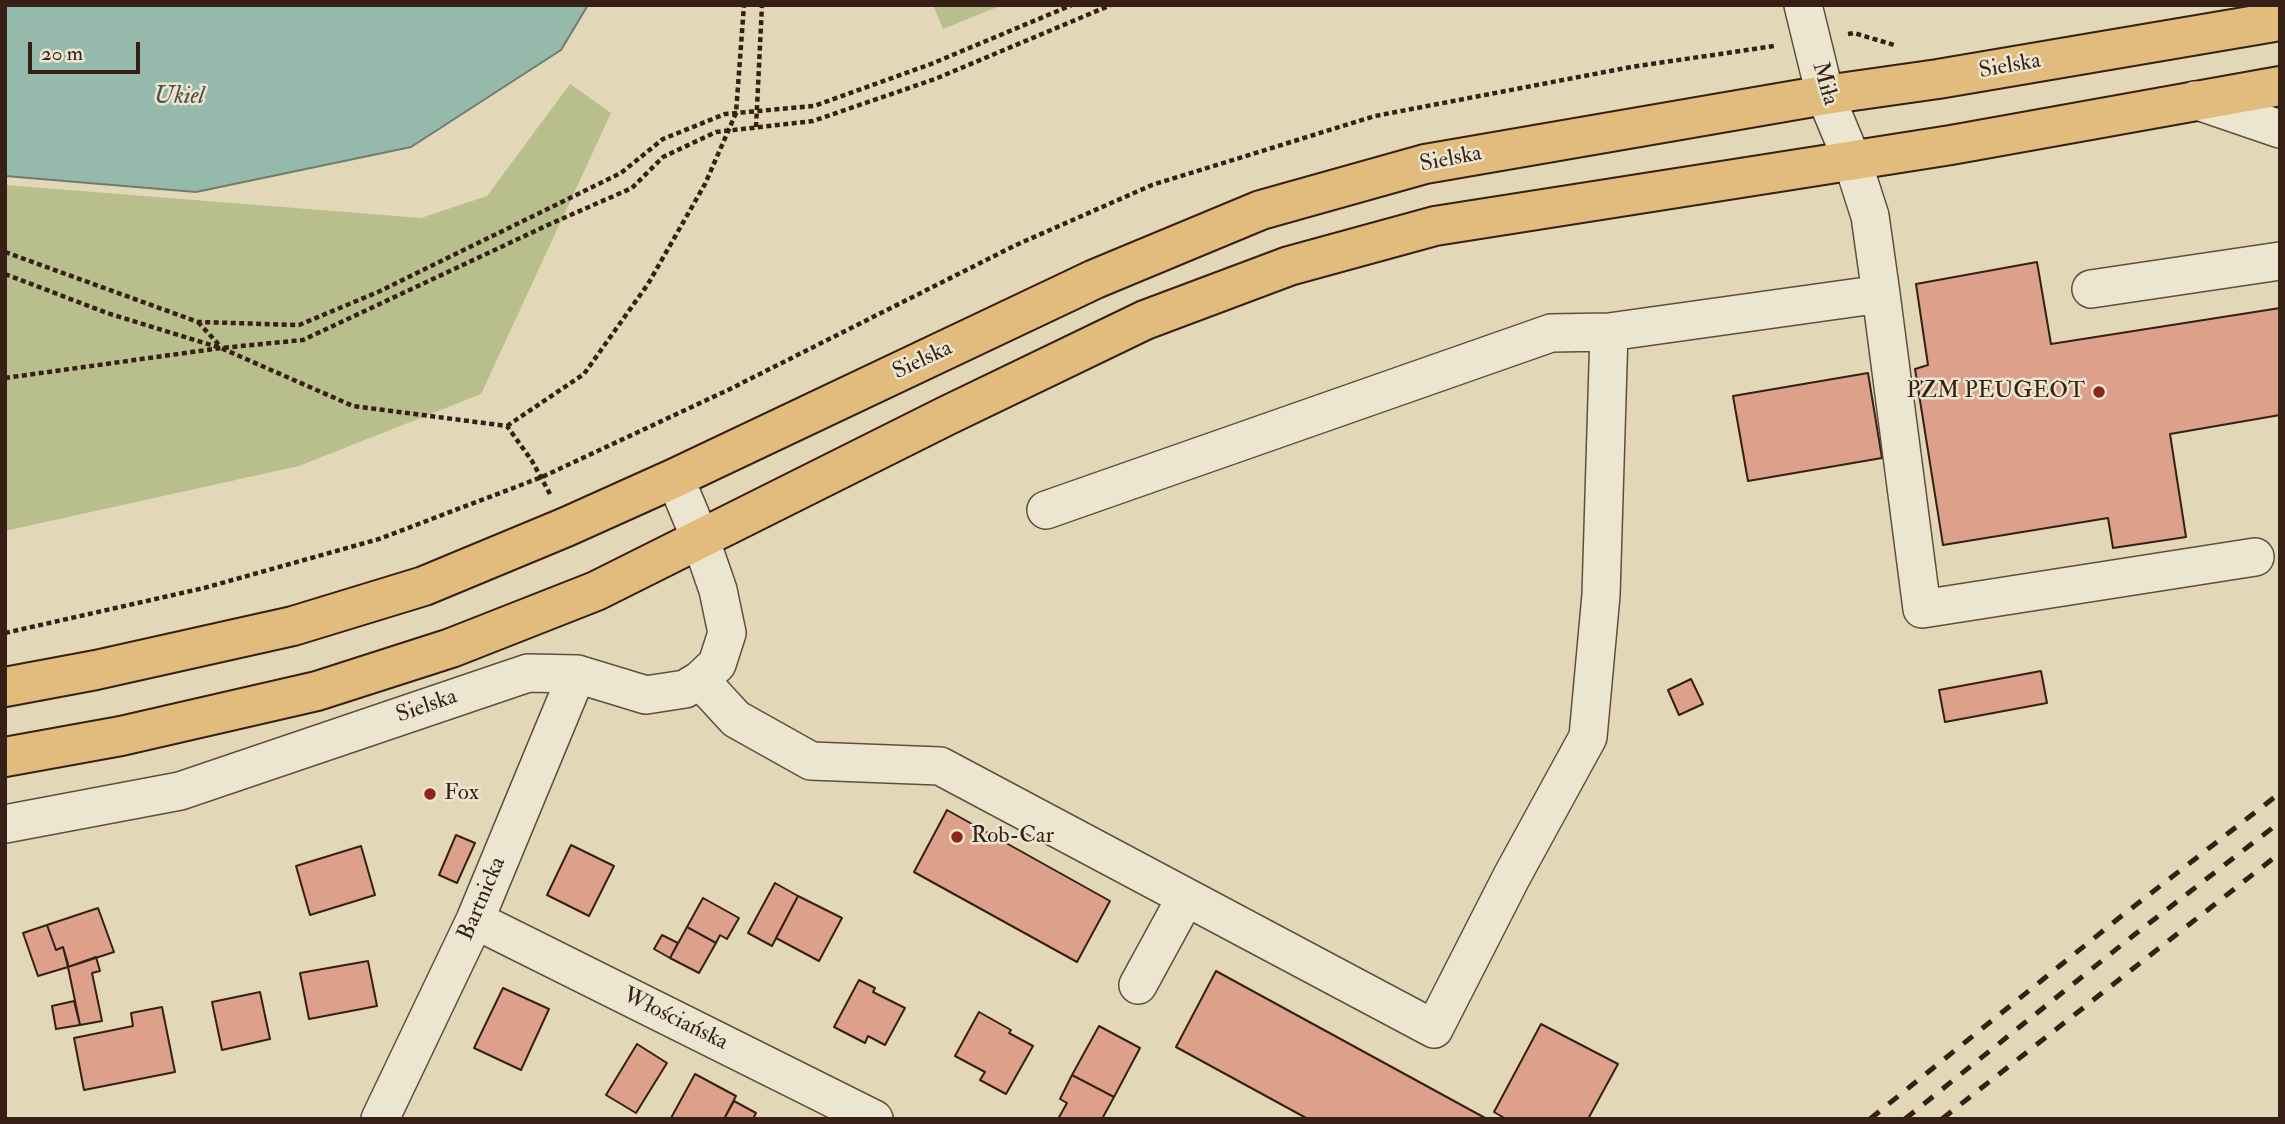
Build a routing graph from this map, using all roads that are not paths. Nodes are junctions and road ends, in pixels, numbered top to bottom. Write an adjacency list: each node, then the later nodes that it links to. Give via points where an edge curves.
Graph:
1 (1803, 5): 4 (street, Miła)
2 (2280, 21): 4 (main road, Sielska)
3 (2280, 86): 5 (main road)
4 (1825, 95): 7 (street, Miła); 12 (main road, Sielska, via 1425,164 1261,210 1095,279)
5 (2196, 100): 6 (street); 7 (main road)
6 (2280, 129)
7 (1852, 160): 10 (street, Miła, via 1870,216); 14 (main road, via 1435,226 1289,266 1145,320)
8 (2280, 261): 9 (street)
9 (2091, 289)
10 (1881, 294): 11 (street); 15 (street, Miła, via 1922,609)
11 (1609, 332): 13 (street, via 1551,333); 21 (street, via 1601,594 1588,737 1434,1029)
12 (675, 478): 14 (street); 18 (main road, Sielska, via 424,586 293,626)
13 (1046, 510)
14 (701, 538): 17 (street, via 727,633 717,664); 19 (main road, via 597,591 451,648 331,687 121,736)
15 (2255, 556)
16 (577, 674): 17 (street, Sielska, via 646,695 685,689); 20 (street, Sielska, via 528,673 180,791); 22 (street, Bartnicka)
17 (700, 680): 21 (street, via 736,719 811,761 940,766)
18 (5, 687)
19 (5, 757)
20 (5, 824)
21 (1186, 897): 23 (street)
22 (475, 920): 24 (street, Bartnicka); 25 (street, Włościańska)
23 (1138, 985)
24 (380, 1119)
25 (874, 1119)

